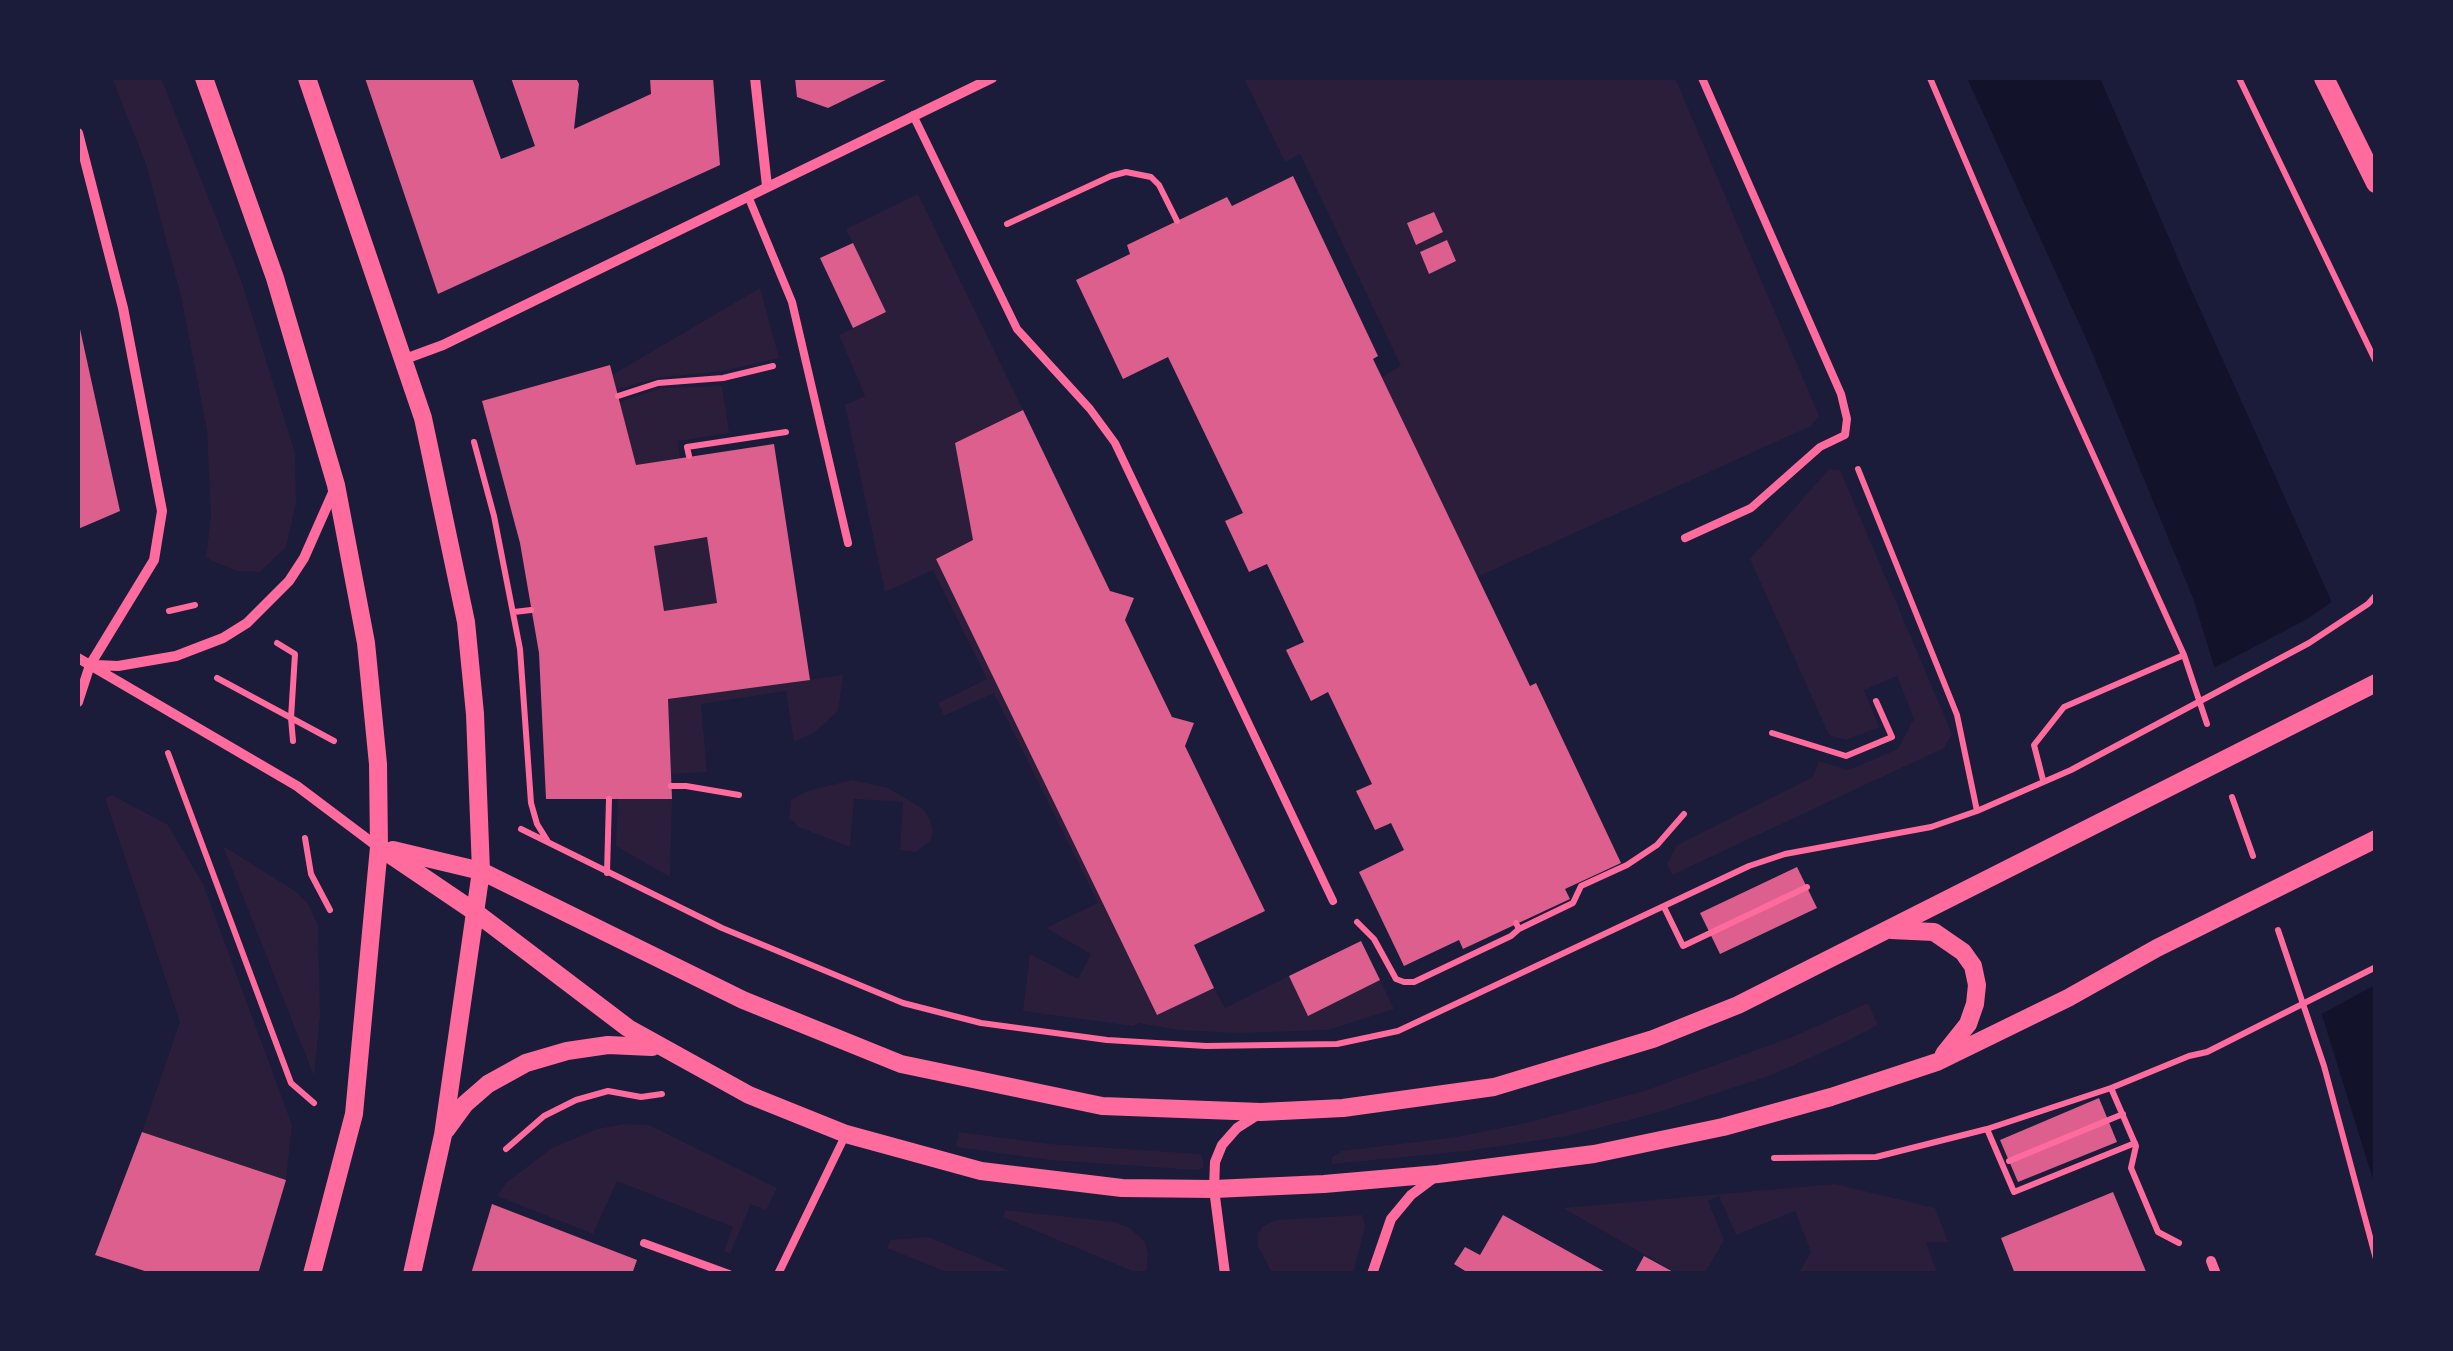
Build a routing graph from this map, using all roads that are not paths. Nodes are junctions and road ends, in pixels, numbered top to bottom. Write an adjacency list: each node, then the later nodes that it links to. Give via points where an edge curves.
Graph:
1 (204, 78): 13 (street, via 275,278)
2 (307, 78): 12 (street)
3 (756, 78): 10 (street)
4 (992, 78): 7 (street)
5 (1702, 78): 14 (lane, via 1842,394 1847,419 1844,435 1820,446 1751,508)
6 (2324, 78): 9 (main road)
7 (914, 116): 10 (street); 23 (lane, via 1017,329 1114,443)
8 (78, 134): 17 (street, via 123,308 162,511 154,560)
9 (2376, 183)
10 (767, 186): 11 (street)
11 (748, 196): 12 (street); 15 (lane, via 807,358)
12 (405, 359): 22 (street, via 466,622)
13 (336, 485): 17 (street, via 304,558 246,623 176,656); 21 (street, via 366,643)
14 (1685, 538)
15 (848, 544)
16 (78, 658): 17 (street)
17 (90, 665): 19 (street); 21 (street, via 297,786)
18 (2376, 683): 25 (street)
19 (78, 702)
20 (2376, 839): 27 (street)
21 (379, 847): 22 (street); 24 (street); 36 (street, via 354,1114)
22 (481, 871): 24 (street); 28 (street, via 743,1000 900,1064 1102,1106)
23 (1334, 902)
24 (474, 912): 26 (street); 30 (street)
25 (1885, 930): 27 (street, via 1934,932 1973,966 1977,985 1968,1024); 28 (street, via 1738,1005 1564,1068 1424,1098)
26 (667, 1050): 29 (street, via 750,1095); 30 (street, via 608,1044 526,1063 488,1084)
27 (1937, 1062): 31 (street, via 1723,1127 1594,1154)
28 (1262, 1112): 32 (street, via 1222,1145)
29 (846, 1134): 32 (street, via 1029,1178); 39 (lane)
30 (443, 1135): 37 (street)
31 (1438, 1174): 32 (street); 40 (street, via 1391,1219)
32 (1214, 1189): 35 (street)
33 (644, 1243): 38 (lane)
34 (2211, 1261): 41 (street)
35 (1222, 1270)
36 (312, 1274)
37 (412, 1274)
38 (728, 1274)
39 (778, 1274)
40 (1372, 1274)
41 (2216, 1274)

